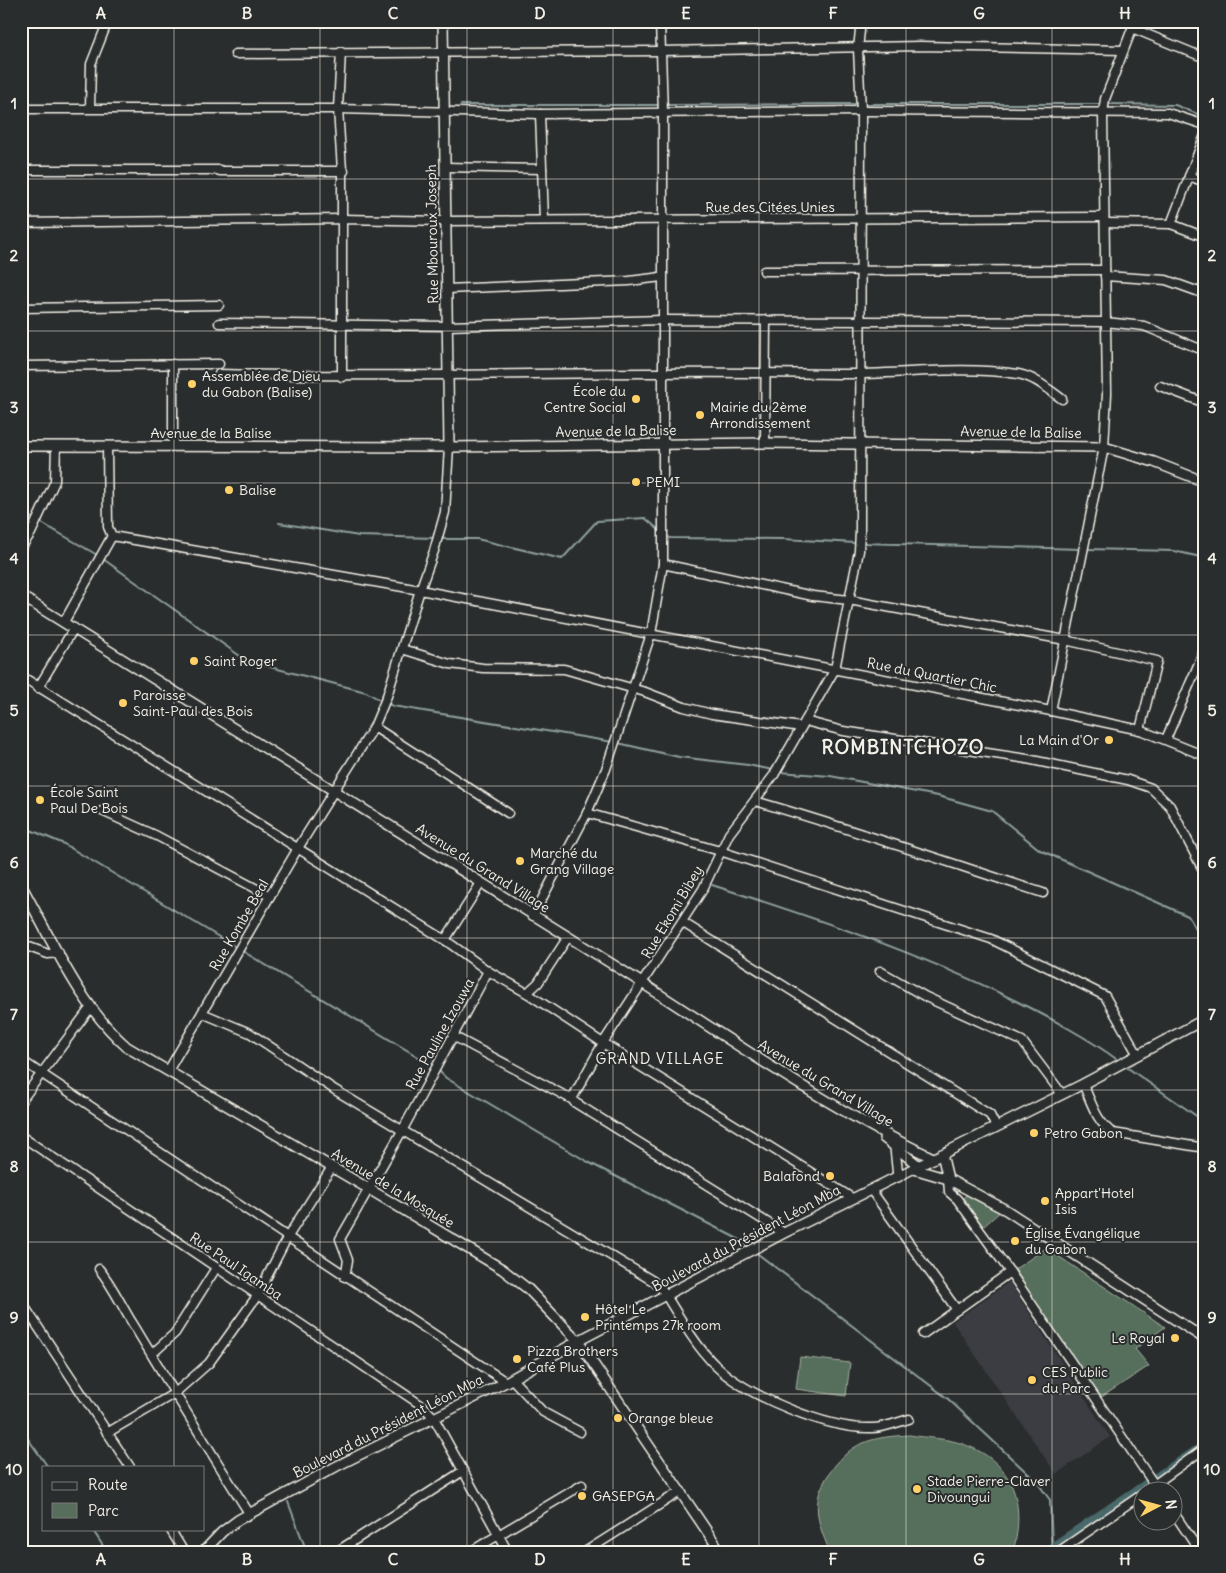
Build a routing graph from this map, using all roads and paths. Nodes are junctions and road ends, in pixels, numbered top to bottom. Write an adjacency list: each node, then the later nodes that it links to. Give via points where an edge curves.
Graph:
1 (108, 21): 15 (street, via 91,64)
2 (443, 21): 10 (street, Rue Mbouroux Joseph)
3 (660, 21): 8 (street)
4 (861, 21): 6 (street, Rue Ekomi Bibey)
5 (1133, 25): 7 (street); 12 (street)
6 (858, 49): 7 (street, via 920,46); 8 (street); 13 (street, Rue Ekomi Bibey)
7 (1123, 50): 14 (street)
8 (660, 51): 10 (street); 18 (street)
9 (342, 52): 10 (street); 11 (street); 16 (street)
10 (444, 52): 19 (street, Rue Mbouroux Joseph)
11 (235, 54)
12 (1205, 58)
13 (860, 106): 14 (street); 18 (street); 31 (street, Rue Ekomi Bibey)
14 (1104, 107): 21 (street, via 1168,113); 33 (street)
15 (90, 108): 16 (street); 17 (street)
16 (338, 108): 19 (street); 26 (street)
17 (21, 109)
18 (663, 111): 20 (street); 30 (street)
19 (444, 112): 20 (street); 23 (street, Rue Mbouroux Joseph)
20 (540, 114): 24 (street)
21 (1205, 125)
22 (1205, 135): 27 (street)
23 (445, 167): 24 (street); 34 (street, Rue Mbouroux Joseph)
24 (542, 169): 32 (street)
25 (21, 170): 26 (street)
26 (343, 171): 29 (street)
27 (1189, 176): 28 (street); 36 (street)
28 (1205, 182)
29 (342, 219): 34 (street, Rue des Citées Unies); 35 (street, Rue des Citées Unies); 51 (street)
30 (662, 219): 31 (street, Rue des Citées Unies); 32 (street, Rue des Citées Unies); 41 (street)
31 (859, 219): 33 (street, Rue des Citées Unies); 38 (street, Rue Ekomi Bibey)
32 (544, 220): 34 (street, Rue des Citées Unies)
33 (1105, 220): 36 (street, Rue des Citées Unies); 40 (street)
34 (446, 221): 42 (street, Rue Mbouroux Joseph)
35 (21, 223)
36 (1170, 224): 37 (street, Rue des Citées Unies)
37 (1205, 237)
38 (860, 270): 39 (street); 40 (street); 48 (street, Rue Ekomi Bibey)
39 (764, 271)
40 (1105, 273): 43 (street, via 1166,280); 49 (street)
41 (662, 277): 42 (street, via 620,282); 46 (street)
42 (447, 289): 52 (street, Rue Mbouroux Joseph)
43 (1205, 294)
44 (219, 305): 45 (street)
45 (21, 308)
46 (663, 320): 47 (street); 52 (street); 60 (street)
47 (766, 320): 48 (street); 57 (street)
48 (859, 320): 49 (street); 61 (street, Rue Ekomi Bibey)
49 (1105, 322): 53 (street, via 1144,326); 74 (street, via 1107,394)
50 (219, 323): 51 (street)
51 (343, 326): 52 (street); 62 (street)
52 (447, 326): 59 (street, Rue Mbouroux Joseph)
53 (1205, 351)
54 (173, 364): 55 (street); 56 (street); 72 (street)
55 (219, 364)
56 (21, 366)
57 (765, 372): 60 (street); 61 (street); 66 (street)
58 (219, 374): 62 (street)
59 (449, 374): 60 (street); 62 (street); 73 (street, Rue Mbouroux Joseph)
60 (663, 374): 67 (street)
61 (860, 374): 64 (street, via 968,370 1020,374 1041,383); 68 (street, Rue Ekomi Bibey)
62 (342, 376)
63 (1160, 386): 65 (street)
64 (1062, 399)
65 (1205, 403)
66 (765, 443): 67 (street, Avenue de la Balise); 68 (street, Avenue de la Balise)
67 (664, 444): 73 (street, Avenue de la Balise); 78 (street)
68 (860, 445): 74 (street, Avenue de la Balise); 81 (street, Rue Ekomi Bibey, via 859,551)
69 (21, 446): 70 (street, Avenue de la Balise)
70 (56, 446): 71 (street, Avenue de la Balise); 77 (street, via 55,481)
71 (107, 446): 72 (street, Avenue de la Balise); 76 (street, via 108,527)
72 (173, 446): 73 (street, Avenue de la Balise)
73 (449, 447): 79 (street, Rue Kombe Beal, via 445,512)
74 (1104, 447): 75 (street, Avenue de la Balise); 85 (street)
75 (1205, 482)
76 (112, 536): 79 (street, Rue du Quartier Chic); 82 (street)
77 (21, 548)
78 (663, 564): 81 (street, via 812,596); 84 (street)
79 (420, 590): 84 (street, Rue du Quartier Chic); 86 (street, Rue Kombe Beal)
80 (21, 596): 82 (street, Avenue du Grand Village)
81 (849, 600): 85 (street); 88 (street, Rue Ekomi Bibey)
82 (64, 622): 83 (street, Avenue du Grand Village)
83 (74, 628): 90 (street); 98 (street, Avenue du Grand Village)
84 (651, 634): 88 (street, Rue du Quartier Chic); 91 (street)
85 (1065, 640): 92 (street); 95 (street, via 1157,662)
86 (402, 649): 91 (street, via 450,664 483,668 564,669); 94 (street, Rue Kombe Beal)
87 (1205, 649): 96 (street)
88 (835, 669): 92 (street, Rue du Quartier Chic); 93 (street, Rue Ekomi Bibey)
89 (21, 676): 90 (street, Rue Pauline Izouwa)
90 (38, 688): 103 (street, Rue Pauline Izouwa)
91 (632, 689): 93 (street, via 712,714); 102 (street)
92 (1051, 711): 95 (street, Rue du Quartier Chic)
93 (803, 724): 99 (street, Rue Ekomi Bibey); 105 (street, via 1066,766 1152,788 1170,806)
94 (374, 727): 98 (street, Rue Kombe Beal); 101 (street)
95 (1140, 730): 96 (street, Rue du Quartier Chic)
96 (1166, 739): 97 (street, Rue du Quartier Chic)
97 (1205, 756)
98 (334, 792): 103 (street, Rue Kombe Beal); 106 (street, Avenue du Grand Village)
99 (755, 801): 104 (street, Rue Ekomi Bibey, via 729,834); 108 (street, via 842,826)
100 (102, 811): 109 (street, via 157,836)
101 (508, 812)
102 (587, 813): 104 (street); 110 (street)
103 (298, 848): 109 (street, Rue Kombe Beal); 113 (street, Rue Pauline Izouwa)
104 (720, 852): 111 (street, Rue Ekomi Bibey, via 703,889); 125 (street, via 1006,946 1104,996)
105 (1205, 874)
106 (481, 883): 110 (street, Avenue du Grand Village); 113 (street)
107 (21, 885): 115 (street, Avenue de la Mosquée)
108 (1043, 893)
109 (270, 896): 121 (street, Rue Kombe Beal)
110 (533, 916): 112 (street, Avenue du Grand Village)
111 (682, 922): 118 (street, Rue Ekomi Bibey); 133 (street, via 990,1115)
112 (568, 937): 118 (street, Avenue du Grand Village); 119 (street, via 538,983)
113 (445, 940): 116 (street, Rue Pauline Izouwa)
114 (21, 944): 115 (street, via 48,954)
115 (59, 953): 120 (street, Avenue de la Mosquée)
116 (488, 971): 119 (street); 123 (street, Rue Pauline Izouwa)
117 (880, 971): 130 (street, via 926,997 1022,1041)
118 (643, 984): 124 (street, Rue Ekomi Bibey); 135 (street, Avenue du Grand Village)
119 (527, 993): 124 (street)
120 (91, 1008): 127 (street, Avenue de la Mosquée, via 127,1047); 128 (street)
121 (202, 1013): 127 (street, Rue Kombe Beal); 134 (street, via 250,1033)
122 (1205, 1019): 125 (street, Boulevard du Président Léon Mba)
123 (453, 1036): 131 (street); 134 (street, Rue Pauline Izouwa)
124 (604, 1043): 131 (street, Rue Ekomi Bibey); 147 (street)
125 (1138, 1054): 129 (street, Boulevard du Président Léon Mba)
126 (21, 1060): 128 (street)
127 (168, 1071): 141 (street, Avenue de la Mosquée)
128 (41, 1073): 132 (street); 149 (street)
129 (1083, 1084): 130 (street, Boulevard du Président Léon Mba); 138 (street, via 1098,1119 1113,1133)
130 (1062, 1094): 133 (street, Boulevard du Président Léon Mba)
131 (573, 1100): 148 (street)
132 (21, 1101)
133 (996, 1127): 139 (street, Boulevard du Président Léon Mba)
134 (402, 1130): 145 (street, Rue Pauline Izouwa); 155 (street, via 653,1281)
135 (879, 1132): 137 (street); 140 (street, Avenue du Grand Village)
136 (21, 1136): 151 (street, Rue Paul Igamba)
137 (895, 1148): 142 (street); 143 (street)
138 (1205, 1148)
139 (942, 1154): 140 (street, Boulevard du Président Léon Mba); 144 (street)
140 (933, 1158): 142 (street, Boulevard du Président Léon Mba)
141 (332, 1167): 145 (street, Avenue de la Mosquée); 149 (street)
142 (917, 1168): 143 (street, Boulevard du Président Léon Mba); 144 (street)
143 (898, 1177): 146 (street, Boulevard du Président Léon Mba)
144 (948, 1179): 152 (street, via 949,1192); 159 (street, via 1006,1210)
145 (369, 1189): 153 (street, Rue Pauline Izouwa, via 340,1239 348,1260); 160 (street, Avenue de la Mosquée, via 502,1269 528,1289)
146 (871, 1190): 147 (street, Boulevard du Président Léon Mba); 157 (street)
147 (852, 1198): 148 (street, Boulevard du Président Léon Mba)
148 (784, 1233): 155 (street, Boulevard du Président Léon Mba)
149 (287, 1238): 153 (street); 154 (street)
150 (99, 1268): 161 (street)
151 (216, 1268): 154 (street, Rue Paul Igamba); 161 (street, via 175,1333)
152 (1010, 1272): 157 (street); 171 (street)
153 (345, 1276): 162 (street)
154 (257, 1296): 163 (street, via 209,1363); 164 (street, Rue Paul Igamba, via 424,1407)
155 (666, 1296): 160 (street, Boulevard du Président Léon Mba); 165 (street, via 716,1367 757,1396 834,1422 865,1428)
156 (21, 1301): 167 (street)
157 (957, 1310): 158 (street)
158 (923, 1334)
159 (1205, 1339)
160 (578, 1341): 162 (street, Boulevard du Président Léon Mba); 174 (street, Avenue de la Mosquée)
161 (152, 1354): 163 (street)
162 (509, 1380): 164 (street, Boulevard du Président Léon Mba); 166 (street, via 543,1412)
163 (175, 1393): 167 (street); 176 (street)
164 (434, 1418): 170 (street); 176 (street, Boulevard du Président Léon Mba)
165 (909, 1419)
166 (580, 1432)
167 (107, 1433): 169 (street)
168 (1205, 1448): 172 (street)
169 (129, 1466)
170 (462, 1471): 179 (street); 183 (street)
171 (1151, 1480)
172 (1157, 1480)
173 (582, 1485): 179 (street)
174 (681, 1491): 180 (street, Avenue de la Mosquée); 186 (street)
175 (1134, 1500): 188 (street)
176 (249, 1513): 182 (street, Boulevard du Président Léon Mba, via 222,1532)
177 (1184, 1528): 189 (street)
178 (171, 1530): 181 (street)
179 (499, 1534): 184 (street); 185 (street)
180 (719, 1549): 187 (street)
181 (184, 1552)
182 (203, 1552)
183 (336, 1552)
184 (470, 1552)
185 (508, 1552)
186 (585, 1552)
187 (706, 1552)
188 (1058, 1552)
189 (1200, 1552)

